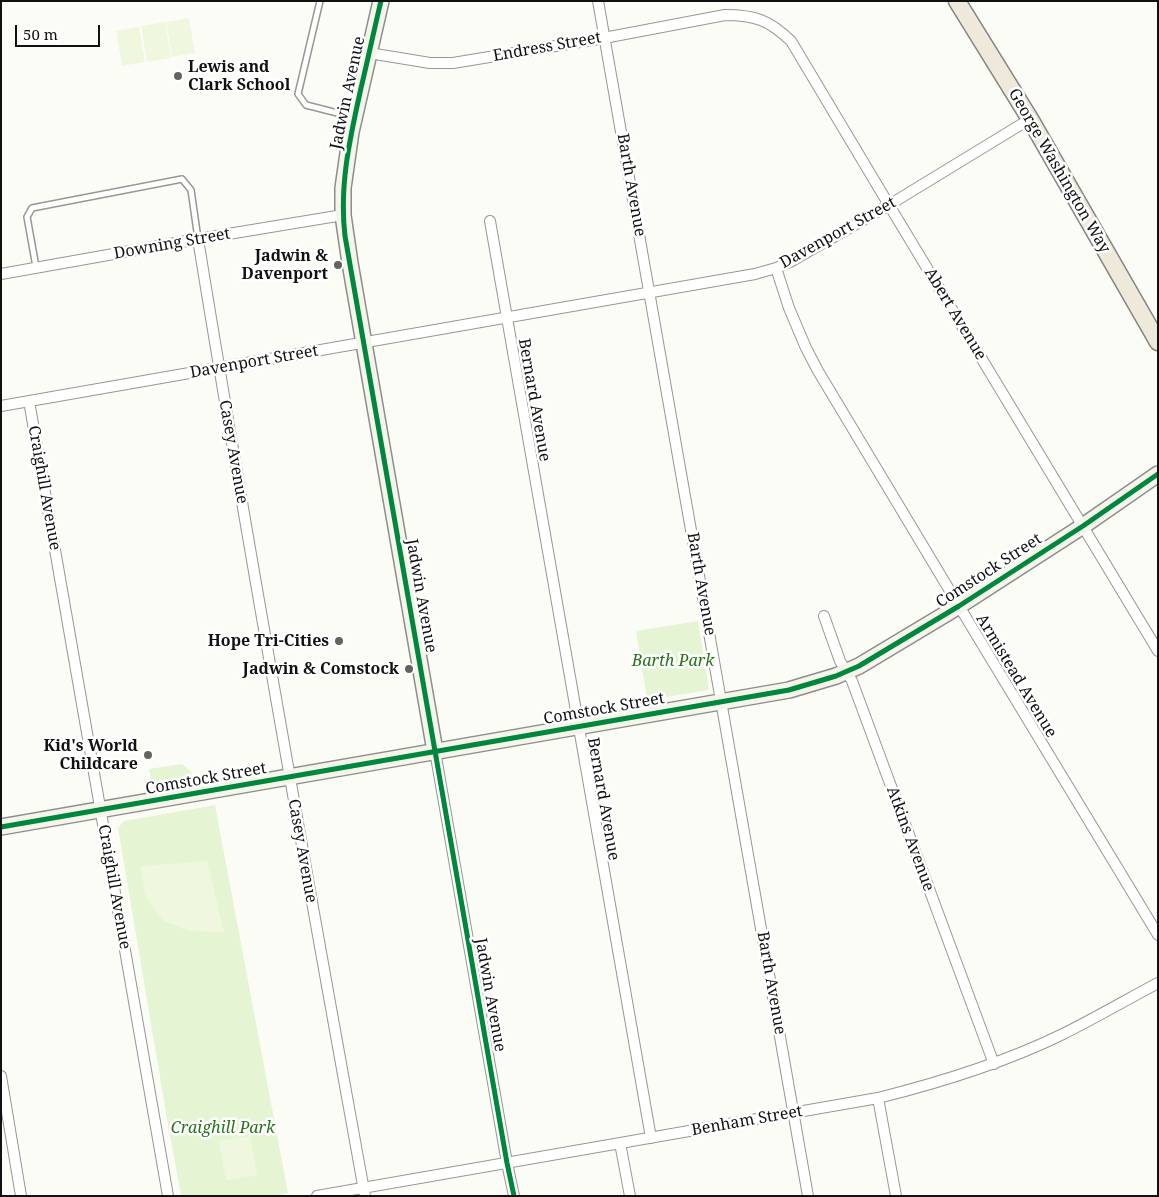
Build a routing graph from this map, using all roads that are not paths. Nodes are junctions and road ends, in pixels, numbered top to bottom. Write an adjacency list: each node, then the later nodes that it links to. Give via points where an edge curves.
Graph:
1 (320, 1): 8 (lane, via 298,94 306,105)
2 (380, 1): 7 (street, Jadwin Avenue)
3 (598, 1): 6 (street, Barth Avenue)
4 (957, 1): 9 (main road, George Washington Way)
5 (725, 15): 6 (street, Endress Street); 10 (street, Abert Avenue, via 756,18 779,29 791,41)
6 (604, 38): 7 (street, Endress Street, via 442,64); 17 (street, Barth Avenue)
7 (369, 53): 8 (street, Jadwin Avenue)
8 (354, 117): 11 (street, Jadwin Avenue, via 343,188)
9 (1030, 118): 10 (street, Davenport Street); 19 (main road, George Washington Way)
10 (889, 205): 15 (street, Davenport Street); 25 (street, Abert Avenue)
11 (343, 215): 13 (street, Downing Street); 20 (street, Jadwin Avenue)
12 (490, 221): 18 (street)
13 (198, 239): 14 (street, Downing Street); 14 (lane, via 191,190 182,179 32,208 27,217); 21 (street, Casey Avenue)
14 (36, 267): 16 (street, Downing Street)
15 (776, 268): 17 (street, Davenport Street); 26 (street, Armistead Avenue, via 789,308 818,371)
16 (1, 274)
17 (650, 292): 18 (street, Davenport Street); 30 (street, Barth Avenue)
18 (507, 317): 20 (street, Davenport Street); 31 (street, Bernard Avenue)
19 (1158, 342)
20 (364, 343): 21 (street, Davenport Street); 32 (street, Jadwin Avenue)
21 (219, 369): 22 (street, Davenport Street); 33 (street, Casey Avenue)
22 (28, 401): 23 (street, Davenport Street); 34 (street, Craighill Avenue)
23 (1, 406)
24 (1158, 474): 25 (street, Comstock Street)
25 (1083, 526): 26 (street, Comstock Street); 28 (street, Abert Avenue)
26 (958, 606): 29 (street, Comstock Street); 36 (street, Armistead Avenue)
27 (824, 616): 29 (street, Atkins Avenue)
28 (1158, 651)
29 (846, 672): 30 (street, Comstock Street, via 789,690); 38 (street, Atkins Avenue, via 856,691)
30 (721, 701): 31 (street, Comstock Street); 41 (street, Barth Avenue)
31 (578, 726): 32 (street, Comstock Street); 42 (street, Bernard Avenue)
32 (435, 751): 33 (street, Comstock Street); 44 (street, Jadwin Avenue)
33 (289, 777): 34 (street, Comstock Street); 45 (street, Casey Avenue)
34 (100, 810): 35 (street, Comstock Street); 47 (street, Craighill Avenue)
35 (1, 827)
36 (1158, 935)
37 (1158, 983): 38 (street, Benham Street, via 1063,1034)
38 (994, 1064): 40 (street, Benham Street, via 928,1086)
39 (1, 1076): 46 (street)
40 (878, 1098): 41 (street, Benham Street); 52 (street)
41 (794, 1113): 42 (street, Benham Street); 51 (street, Barth Avenue)
42 (651, 1138): 43 (street, Benham Street)
43 (620, 1143): 44 (street, Benham Street); 50 (street)
44 (507, 1163): 45 (street, Benham Street); 49 (street, Jadwin Avenue)
45 (364, 1192): 48 (street, Benham Street)
46 (21, 1196)
47 (168, 1196)
48 (317, 1196)
49 (514, 1196)
50 (630, 1196)
51 (808, 1196)
52 (896, 1196)

